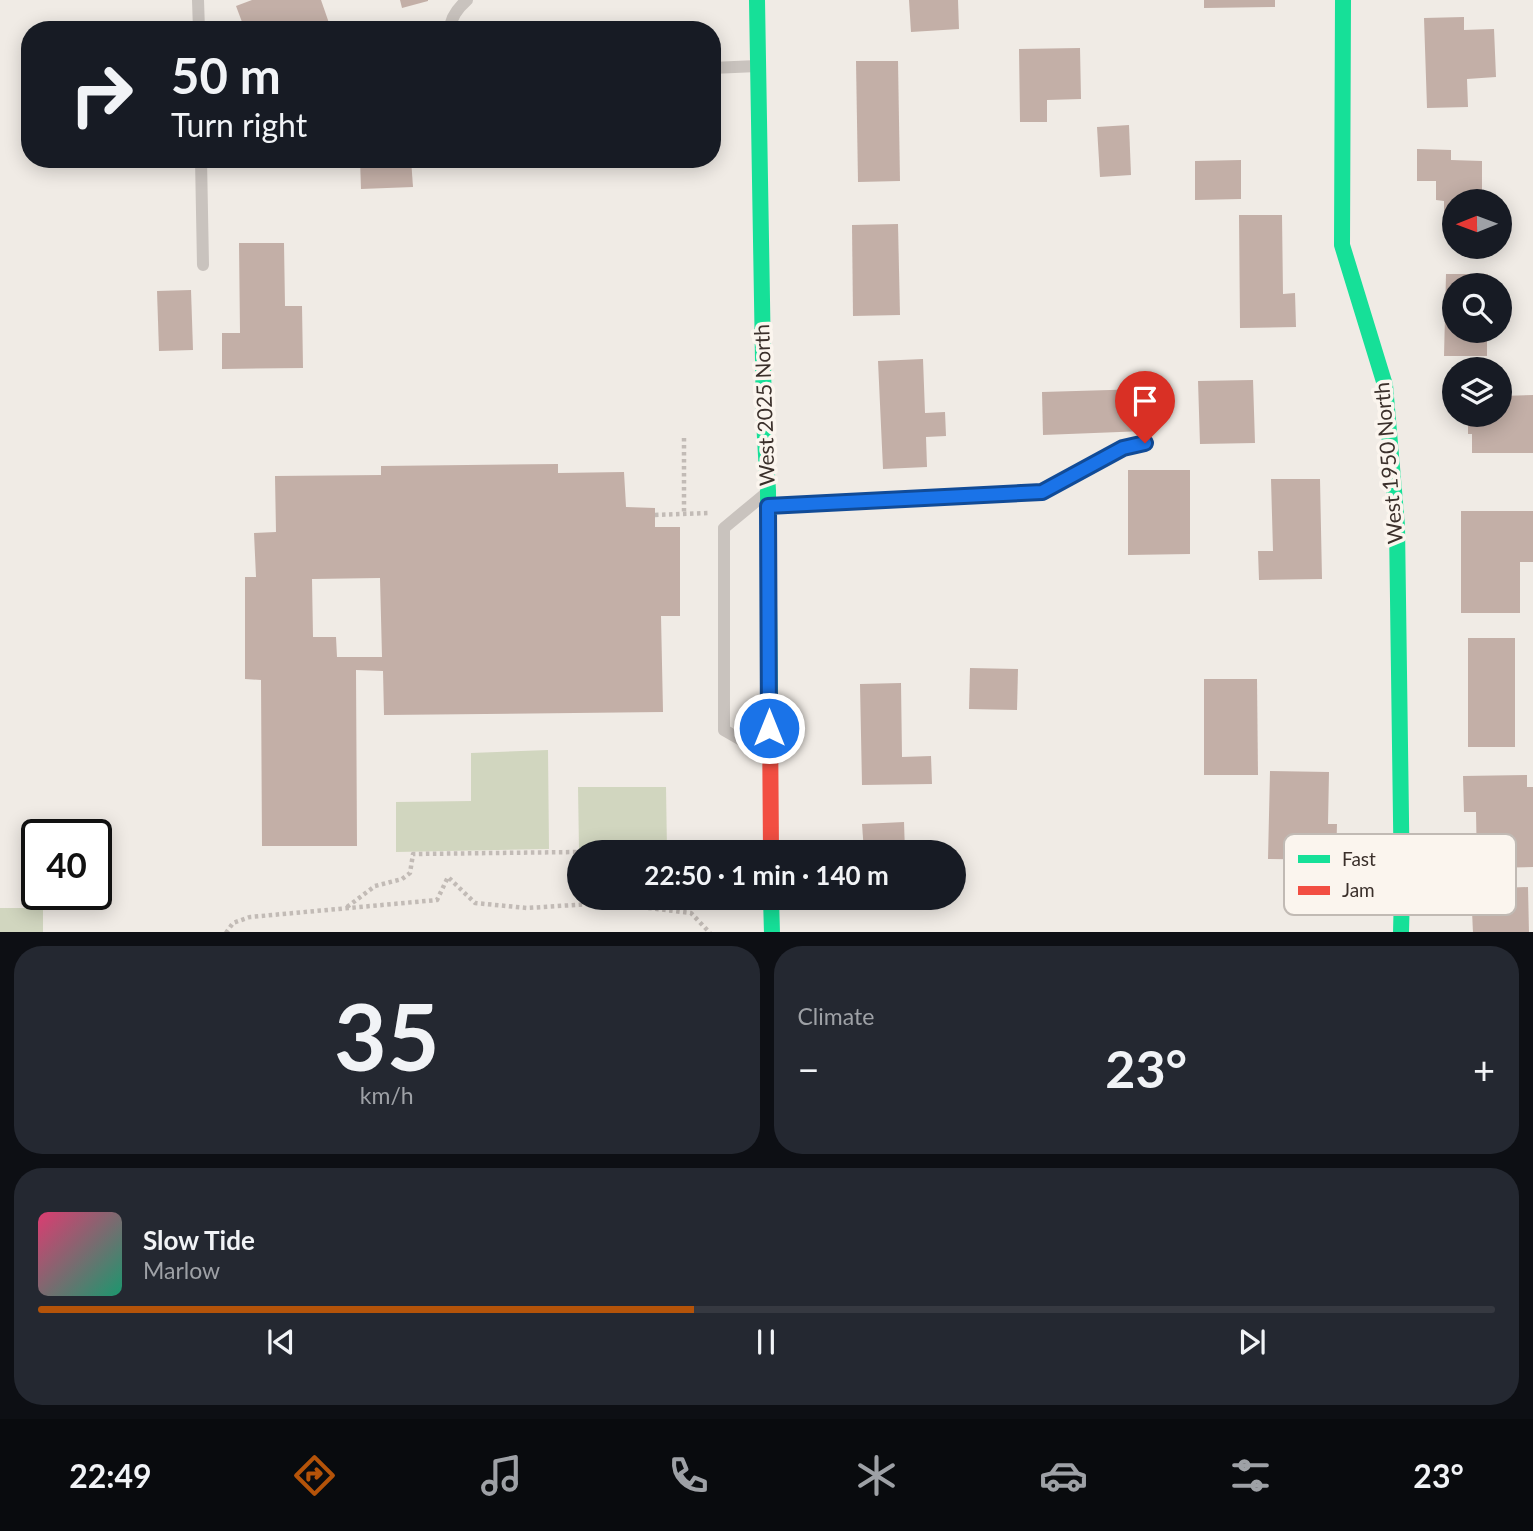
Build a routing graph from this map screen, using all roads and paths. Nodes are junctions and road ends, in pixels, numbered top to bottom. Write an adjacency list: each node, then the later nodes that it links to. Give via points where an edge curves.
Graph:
1 (198, 0): 5 (lane)
2 (467, 0): 6 (lane)
3 (757, 0): 7 (street, West 2025 North)
4 (1343, 0): 18 (street, West 1950 North, via 1342,244 1385,385 1397,526)
5 (199, 21)
6 (452, 21)
7 (758, 66): 8 (lane); 13 (street, West 2025 North)
8 (721, 68)
9 (201, 168): 10 (lane)
10 (203, 265)
11 (684, 438): 14 (path)
12 (1145, 443): 13 (lane, via 1123,448 1042,492)
13 (768, 499): 17 (street, West 2025 North); 17 (lane, via 724,528 724,730)
14 (684, 513): 15 (path); 16 (path)
15 (710, 513)
16 (655, 515)
17 (769, 756): 19 (street, West 2025 North)
18 (1401, 834)
19 (771, 840)
20 (567, 852): 21 (path, via 413,854 410,873 374,886)
21 (346, 908): 23 (path, via 250,917 233,923); 24 (path, via 437,900 448,877 475,903 527,908 606,903 679,912 691,914)
22 (771, 910): 25 (street)
23 (227, 932)
24 (709, 932)
25 (772, 932)

